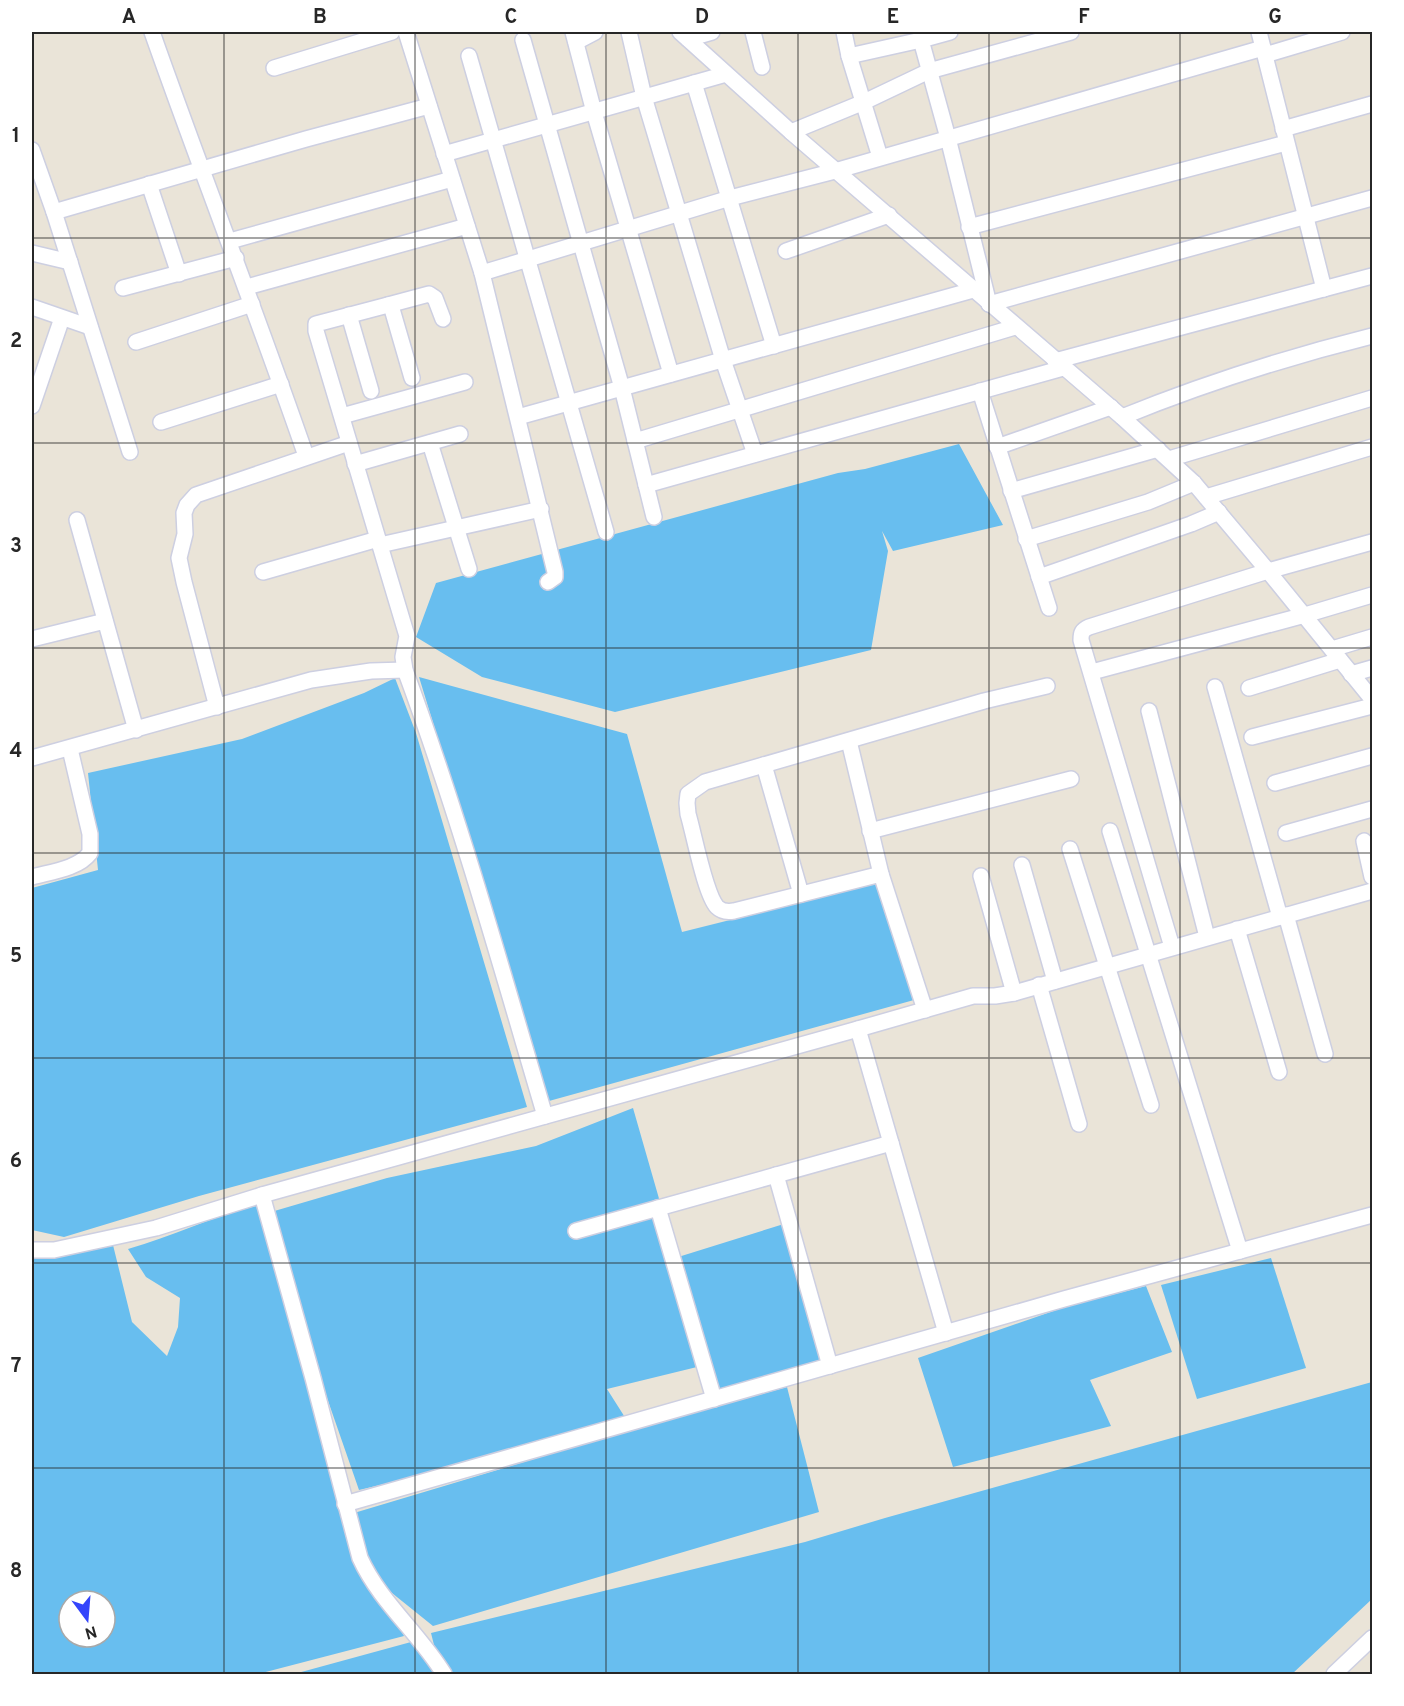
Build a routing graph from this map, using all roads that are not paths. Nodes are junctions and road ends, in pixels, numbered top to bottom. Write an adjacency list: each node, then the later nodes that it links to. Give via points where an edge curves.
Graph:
1 (152, 32): 38 (street)
2 (392, 32): 21 (street)
3 (406, 32): 28 (street)
4 (595, 32): 14 (street)
5 (629, 32): 25 (street)
6 (712, 32): 13 (street)
7 (753, 32): 20 (street)
8 (844, 32): 19 (street)
9 (950, 32): 15 (street)
10 (1071, 32): 22 (street)
11 (1259, 32): 17 (street)
12 (1342, 32): 17 (street)
13 (684, 35): 23 (street)
14 (575, 37): 29 (street)
15 (921, 39): 19 (street); 22 (street)
16 (523, 40): 30 (street)
17 (1264, 51): 32 (street); 33 (street)
18 (469, 56): 34 (street)
19 (849, 56): 26 (street)
20 (762, 67)
21 (274, 68)
22 (929, 71): 26 (street); 33 (street)
23 (726, 74): 24 (street); 31 (street)
24 (694, 83): 25 (street); 42 (street)
25 (644, 98): 29 (street); 45 (street)
26 (864, 102): 31 (street); 37 (street)
27 (1372, 104): 32 (street)
28 (429, 106): 36 (street); 38 (street)
29 (594, 111): 30 (street); 50 (street)
30 (546, 125): 34 (street); 52 (street)
31 (791, 132): 39 (street)
32 (1285, 136): 47 (street); 49 (street)
33 (948, 138): 37 (street); 49 (street)
34 (492, 140): 36 (street); 56 (street)
35 (32, 150): 44 (street)
36 (444, 154): 40 (street)
37 (880, 158): 39 (street)
38 (200, 169): 41 (street); 51 (street)
39 (835, 171): 42 (street); 46 (street)
40 (452, 179): 48 (street); 51 (street)
41 (149, 184): 44 (street); 59 (street)
42 (730, 198): 45 (street); 76 (street)
43 (1372, 198): 47 (street)
44 (54, 212): 57 (street)
45 (680, 213): 50 (street); 77 (street)
46 (889, 215): 53 (street); 63 (street)
47 (1305, 216): 64 (street); 66 (street)
48 (467, 226): 58 (street); 61 (street)
49 (969, 227): 66 (street)
50 (628, 228): 52 (street); 79 (street)
51 (230, 241): 55 (street)
52 (580, 243): 56 (street); 83 (street)
53 (786, 251)
54 (32, 253): 57 (street)
55 (236, 258): 59 (street); 61 (street)
56 (528, 259): 58 (street); 87 (street)
57 (70, 262): 72 (street)
58 (482, 273): 92 (street)
59 (178, 274): 62 (street)
60 (1372, 276): 64 (street)
61 (246, 287): 65 (street)
62 (123, 288)
63 (973, 290): 66 (street); 76 (street)
64 (1324, 290): 78 (street)
65 (252, 304): 75 (street); 82 (street)
66 (989, 304): 73 (street)
67 (388, 305): 69 (street); 71 (street, via 429,294 435,298); 80 (street)
68 (32, 308): 70 (street)
69 (349, 315): 84 (street); 91 (street, via 315,326)
70 (62, 318): 72 (street); 88 (street)
71 (443, 319)
72 (90, 327): 100 (street)
73 (1015, 327): 78 (street); 89 (street)
74 (1372, 336): 90 (street)
75 (136, 342)
76 (774, 346): 77 (street)
77 (723, 360): 79 (street); 89 (street)
78 (1059, 364): 85 (street); 90 (street)
79 (671, 374): 83 (street)
80 (411, 378)
81 (465, 382): 91 (street)
82 (281, 384): 93 (street); 103 (street)
83 (622, 388): 87 (street); 95 (street)
84 (371, 391)
85 (980, 391): 98 (street); 101 (street)
86 (1372, 398): 102 (street)
87 (567, 403): 92 (street); 114 (street)
88 (32, 406)
89 (741, 410): 95 (street); 101 (street)
90 (1116, 412): 98 (street); 102 (street)
91 (342, 416): 96 (street)
92 (518, 417): 109 (street)
93 (161, 422)
94 (460, 434): 97 (street)
95 (635, 441): 106 (street)
96 (349, 443): 103 (street); 104 (street)
97 (430, 443): 104 (street); 113 (street)
98 (997, 447): 107 (street)
99 (1372, 447): 108 (street)
100 (130, 452)
101 (755, 454): 106 (street)
102 (1164, 454): 105 (street); 107 (street)
103 (306, 456): 138 (street, via 196,495 184,513 179,558)
104 (355, 464): 116 (street)
105 (1194, 483): 108 (street); 115 (street, via 1148,502)
106 (646, 485): 111 (street)
107 (1011, 491): 115 (street)
108 (1206, 497): 110 (street)
109 (541, 508): 113 (street); 122 (street, via 555,572)
110 (1219, 512): 119 (street); 121 (street)
111 (654, 517)
112 (77, 520): 126 (street)
113 (456, 527): 116 (street); 118 (street)
114 (606, 532)
115 (1026, 539): 121 (street)
116 (379, 542): 120 (street); 130 (street, via 407,636)
117 (1372, 542): 119 (street)
118 (469, 569)
119 (1268, 570): 125 (street); 132 (street, via 1083,629 1081,640)
120 (263, 572)
121 (1039, 577): 124 (street)
122 (548, 582)
123 (1372, 595): 125 (street)
124 (1049, 608)
125 (1305, 615): 129 (street); 132 (street)
126 (105, 621): 127 (street); 141 (street)
127 (33, 635)
128 (1372, 637): 129 (street)
129 (1336, 655): 133 (street); 136 (street)
130 (404, 663): 138 (street, via 311,680); 177 (street, via 466,850)
131 (1372, 668): 133 (street)
132 (1092, 672): 166 (street)
133 (1351, 674): 137 (street)
134 (1047, 686): 143 (street)
135 (1215, 687): 163 (street)
136 (1249, 688)
137 (1372, 699)
138 (217, 706): 141 (street)
139 (1372, 706): 142 (street)
140 (1149, 711): 165 (street)
141 (136, 730): 144 (street)
142 (1252, 738)
143 (849, 741): 147 (street); 151 (street)
144 (70, 749): 146 (street); 159 (street, via 90,834 90,853 74,864)
145 (1372, 756): 149 (street)
146 (32, 758)
147 (764, 765): 162 (street); 162 (street, via 705,782 688,794 688,814 708,889 716,906 727,912)
148 (1071, 778): 151 (street)
149 (1275, 783)
150 (1372, 809): 153 (street)
151 (870, 831): 157 (street)
152 (1110, 831): 167 (street)
153 (1286, 833)
154 (1364, 841): 160 (street)
155 (1070, 849): 168 (street)
156 (1022, 865): 169 (street)
157 (881, 874): 162 (street); 172 (street)
158 (981, 876): 171 (street)
159 (32, 877)
160 (1372, 877)
161 (1372, 891): 163 (street)
162 (801, 894)
163 (1283, 916): 164 (street); 174 (street)
164 (1237, 929): 165 (street); 175 (street)
165 (1208, 937): 166 (street)
166 (1172, 947): 167 (street)
167 (1147, 954): 168 (street); 186 (street)
168 (1107, 965): 169 (street); 176 (street)
169 (1054, 981): 170 (street)
170 (1039, 985): 171 (street); 178 (street)
171 (1014, 993): 172 (street, via 973,996)
172 (925, 1010): 173 (street)
173 (858, 1029): 177 (street); 179 (street)
174 (1324, 1054)
175 (1279, 1072)
176 (1151, 1105)
177 (545, 1116): 181 (street)
178 (1079, 1124)
179 (891, 1143): 180 (street); 187 (street)
180 (776, 1175): 182 (street); 188 (street)
181 (262, 1195): 185 (street, via 156,1228 54,1250); 190 (street)
182 (658, 1208): 184 (street); 189 (street)
183 (1372, 1215): 186 (street)
184 (576, 1231)
185 (32, 1250)
186 (1240, 1251): 187 (street)
187 (946, 1333): 188 (street)
188 (830, 1366): 189 (street)
189 (714, 1399): 190 (street)
190 (345, 1504): 192 (street, via 369,1577)
191 (1372, 1638): 193 (street)
192 (444, 1674)
193 (1334, 1674)

